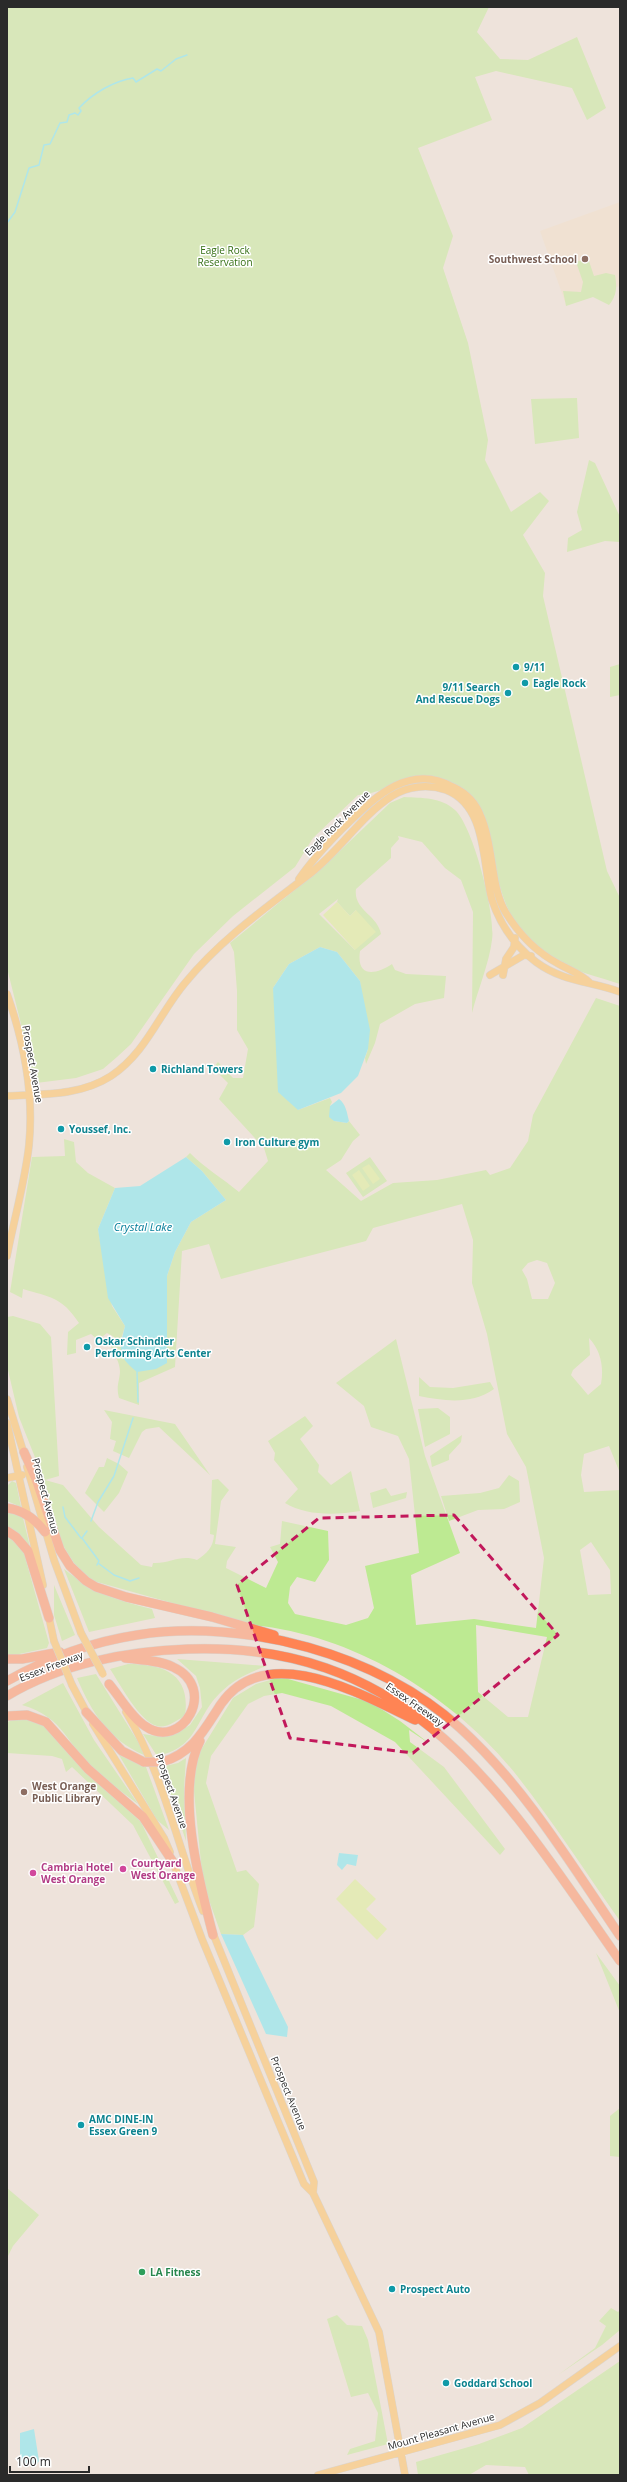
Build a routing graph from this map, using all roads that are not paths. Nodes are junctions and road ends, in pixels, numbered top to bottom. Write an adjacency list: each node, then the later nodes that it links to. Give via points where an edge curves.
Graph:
1 (349, 822): 2 (main road); 3 (main road, via 350,827 332,847); 4 (main road, Eagle Rock Avenue, via 325,846); 5 (main road, Eagle Rock Avenue, via 367,803 385,790 410,779 437,780 459,790 468,797 481,816 499,896)
2 (358, 826): 3 (main road, Eagle Rock Avenue); 6 (main road, Eagle Rock Avenue, via 372,811 409,788 426,786 445,790 454,795 466,806 479,829 492,899 501,922)
3 (330, 855): 4 (main road, Eagle Rock Avenue, via 312,872)
4 (296, 882): 15 (main road, Eagle Rock Avenue, via 230,937 186,982 144,1046 121,1069 80,1090)
5 (506, 912): 6 (main road); 9 (main road, Eagle Rock Avenue, via 534,948)
6 (516, 942): 7 (main road, Eagle Rock Avenue); 8 (main road)
7 (528, 955): 8 (main road); 9 (main road, via 537,957 568,974); 12 (main road, Eagle Rock Avenue, via 566,978 579,983)
8 (505, 965): 10 (main road); 11 (main road)
9 (579, 974): 12 (main road, Eagle Rock Avenue)
10 (490, 975)
11 (503, 975)
12 (590, 983): 13 (main road, Eagle Rock Avenue)
13 (620, 992)
14 (7, 994): 15 (main road, Prospect Avenue, via 22,1046)
15 (30, 1095): 16 (main road, Eagle Rock Avenue); 17 (main road, Prospect Avenue, via 29,1146)
16 (7, 1096)
17 (7, 1256)
18 (7, 1399): 20 (main road, Prospect Avenue)
19 (7, 1423): 22 (main road, Prospect Avenue)
20 (24, 1452): 21 (main road, Prospect Avenue); 30 (highway, via 60,1550 70,1566 86,1581 126,1597 254,1628)
21 (28, 1472): 22 (main road); 28 (main road, Prospect Avenue)
22 (19, 1476): 23 (main road); 24 (main road); 26 (main road, Prospect Avenue)
23 (7, 1478)
24 (7, 1482)
25 (8, 1507): 26 (highway)
26 (27, 1515): 28 (highway); 29 (main road, Prospect Avenue)
27 (7, 1531): 29 (highway, via 28,1551)
28 (45, 1532): 35 (main road, Prospect Avenue, bridge, via 81,1632)
29 (49, 1618): 37 (main road, Prospect Avenue, bridge, via 54,1641)
30 (309, 1648): 31 (highway, Essex Freeway, via 262,1637 219,1631 139,1634); 43 (highway, Essex Freeway, via 342,1658 415,1694 459,1727 501,1770 548,1831)
31 (75, 1650): 33 (highway, via 22,1660); 34 (highway, Essex Freeway, via 30,1668)
32 (116, 1656): 35 (highway, via 160,1663 180,1671 192,1686 195,1703 191,1714 182,1724 170,1730 158,1731 145,1727); 36 (highway, Essex Freeway, via 72,1668); 40 (highway, Essex Freeway, via 164,1649 208,1648 279,1654 350,1677 386,1695)
33 (7, 1659)
34 (7, 1681)
35 (110, 1684): 42 (main road, Prospect Avenue, via 148,1752)
36 (7, 1696)
37 (86, 1712): 39 (highway, bridge, via 122,1751 144,1762 162,1762 186,1751); 41 (main road, Prospect Avenue, via 164,1838)
38 (7, 1716): 41 (highway, via 27,1715 46,1722 88,1769 143,1817)
39 (212, 1717): 40 (highway, via 230,1694 247,1681 266,1674 288,1673 350,1690); 42 (highway, via 191,1760 188,1782 199,1880)
40 (429, 1727): 44 (highway, Essex Freeway, via 448,1741 491,1784 536,1842)
41 (175, 1865): 45 (main road, Prospect Avenue, via 202,1939 304,2184)
42 (213, 1935): 45 (main road, Prospect Avenue, via 314,2182)
43 (620, 1936)
44 (620, 1961)
45 (313, 2193): 47 (main road, Prospect Avenue, via 379,2332)
46 (620, 2346): 47 (main road, Mount Pleasant Avenue, via 516,2418 484,2431)
47 (402, 2453): 48 (main road, Mount Pleasant Avenue); 49 (main road, Prospect Avenue)
48 (318, 2475)
49 (405, 2475)

